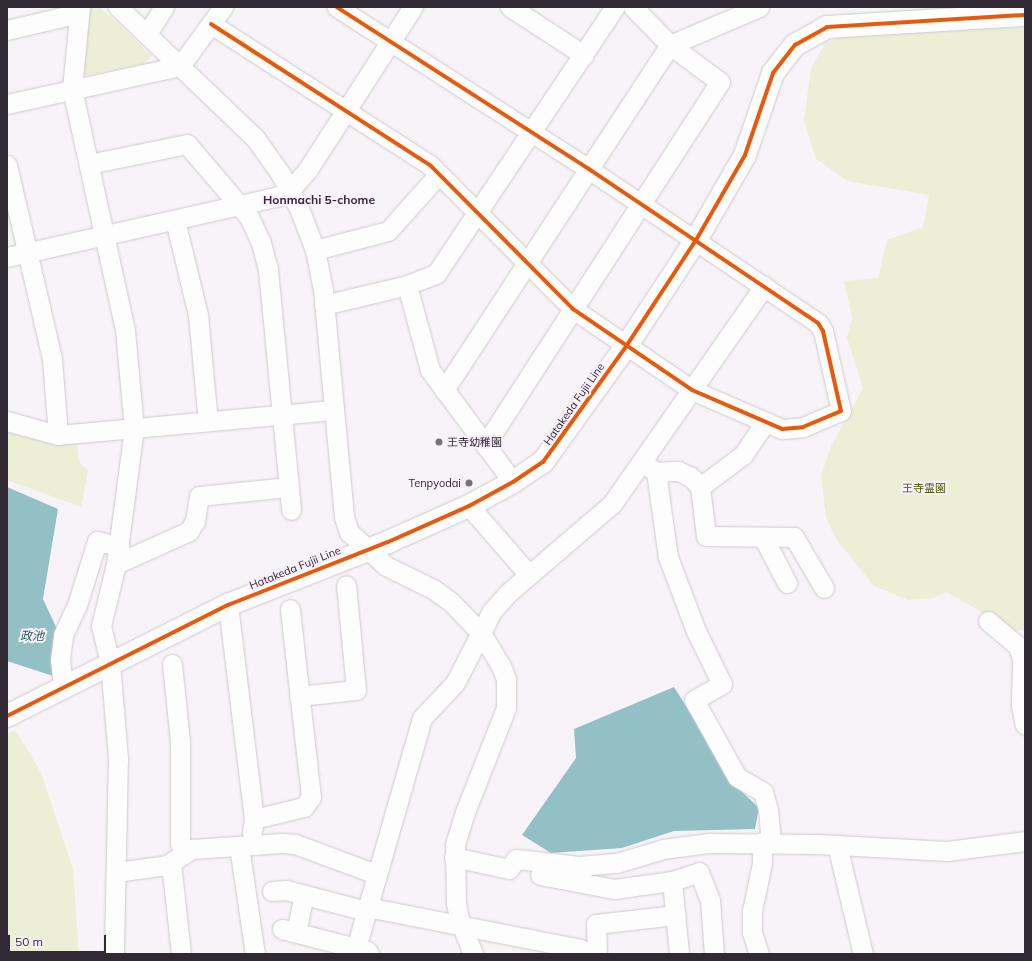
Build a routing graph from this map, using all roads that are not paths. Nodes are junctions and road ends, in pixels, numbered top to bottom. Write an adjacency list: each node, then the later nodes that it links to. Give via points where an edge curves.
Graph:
1 (118, 7): 14 (street)
2 (164, 7): 14 (street)
3 (222, 7): 12 (street)
4 (337, 7): 15 (street)
5 (413, 7): 15 (street)
6 (510, 7): 17 (street)
7 (615, 7): 17 (street)
8 (633, 7): 16 (street)
9 (759, 7): 16 (street)
10 (79, 10): 13 (street); 19 (street)
11 (1025, 15): 33 (main road, Hatakeda Fujii Line, via 827,27 794,45 772,73 745,155)
12 (211, 24): 18 (street); 21 (street)
13 (7, 30)
14 (147, 34): 18 (street)
15 (391, 42): 21 (street); 22 (street)
16 (670, 45): 25 (street); 28 (street, via 720,82)
17 (584, 55): 22 (street)
18 (180, 66): 19 (street); 27 (street, via 255,138)
19 (72, 89): 20 (street); 23 (street)
20 (7, 104)
21 (346, 111): 26 (street, via 430,165); 27 (street, via 308,169)
22 (532, 132): 25 (street); 30 (street)
23 (89, 164): 29 (street, via 187,144); 32 (street)
24 (7, 165): 35 (street)
25 (589, 169): 28 (street); 37 (street)
26 (439, 174): 30 (street); 34 (street, via 388,231)
27 (290, 190): 29 (street, via 276,197); 34 (street)
28 (641, 204): 33 (street); 41 (street)
29 (240, 205): 31 (street); 46 (street, via 249,217 261,243 268,270)
30 (478, 214): 37 (street); 38 (street, via 436,274)
31 (175, 220): 32 (street); 48 (street, via 198,315)
32 (105, 236): 35 (street); 50 (street, via 125,330)
33 (696, 240): 39 (street); 42 (main road, Hatakeda Fujii Line)
34 (315, 250): 40 (street)
35 (28, 253): 36 (street); 51 (street, via 52,359)
36 (7, 257)
37 (527, 263): 41 (street); 43 (street)
38 (407, 285): 40 (street); 43 (street, via 430,370)
39 (764, 286): 44 (street); 49 (street, via 818,323 823,331 842,410 793,430 782,429)
40 (324, 305): 45 (street)
41 (573, 309): 42 (street); 52 (street)
42 (627, 345): 44 (street); 54 (main road, Hatakeda Fujii Line, via 543,462)
43 (444, 390): 52 (street)
44 (692, 390): 49 (street); 53 (street)
45 (334, 410): 46 (street); 60 (street, via 344,517 349,532)
46 (282, 415): 48 (street); 55 (street)
47 (7, 421): 51 (street)
48 (208, 422): 50 (street)
49 (765, 422): 56 (street, via 744,455)
50 (134, 428): 51 (street); 61 (street)
51 (58, 435)
52 (485, 444): 54 (street)
53 (649, 467): 56 (street, via 678,471 691,477); 62 (street, via 612,504); 78 (street, via 668,557 696,631 722,684 694,700 737,777 763,792 768,809)
54 (514, 482): 57 (main road, Hatakeda Fujii Line)
55 (289, 487): 58 (street); 61 (street, via 199,496 195,521 190,531)
56 (700, 487): 59 (street, via 706,536)
57 (469, 506): 60 (main road, Hatakeda Fujii Line); 62 (street)
58 (291, 510)
59 (763, 537): 63 (street); 65 (street, via 794,537)
60 (366, 550): 66 (main road, Hatakeda Fujii Line); 69 (street, via 386,566 433,589 467,617)
61 (117, 555): 70 (street, via 101,626); 72 (street, via 97,541 77,604 63,635 60,660)
62 (529, 575): 69 (street, via 508,592 492,611)
63 (787, 584)
64 (346, 585): 73 (street, via 356,690)
65 (824, 588)
66 (228, 605): 70 (main road, Hatakeda Fujii Line); 76 (street)
67 (290, 609): 73 (street)
68 (988, 621): 75 (street, via 1018,646 1022,659 1021,705)
69 (480, 633): 81 (street, via 502,666 506,679 506,708 459,830); 85 (street, via 455,683 422,718)
70 (110, 663): 72 (main road, Hatakeda Fujii Line); 84 (street, via 118,758)
71 (172, 664): 82 (street, via 180,741 180,842)
72 (63, 687): 74 (main road, Hatakeda Fujii Line)
73 (299, 696): 76 (street, via 311,797 304,807)
74 (7, 716)
75 (1025, 725)
76 (254, 819): 79 (street)
77 (1025, 841): 80 (street, via 947,851)
78 (766, 842): 80 (street); 83 (street, via 682,846 617,862 580,866 516,859); 101 (street, via 752,911 752,932)
79 (244, 845): 82 (street, via 192,850); 85 (street, via 295,844); 97 (street)
80 (837, 845): 102 (street)
81 (454, 857): 83 (street); 91 (street, via 456,903)
82 (177, 858): 84 (street); 96 (street)
83 (510, 869): 86 (street, via 614,889)
84 (116, 872): 95 (street)
85 (376, 874): 89 (street)
86 (672, 881): 90 (street); 100 (street, via 699,872 710,900)
87 (272, 891): 88 (street, via 286,890)
88 (304, 895): 89 (street); 92 (street, via 289,930)
89 (367, 909): 91 (street); 93 (street)
90 (676, 915): 94 (street, via 596,924); 99 (street)
91 (462, 927): 94 (street); 98 (street)
92 (327, 947): 93 (street)
93 (362, 951)
94 (589, 952)
95 (114, 954)
96 (181, 954)
97 (255, 954)
98 (473, 954)
99 (679, 954)
100 (714, 954)
101 (759, 954)
102 (863, 954)

